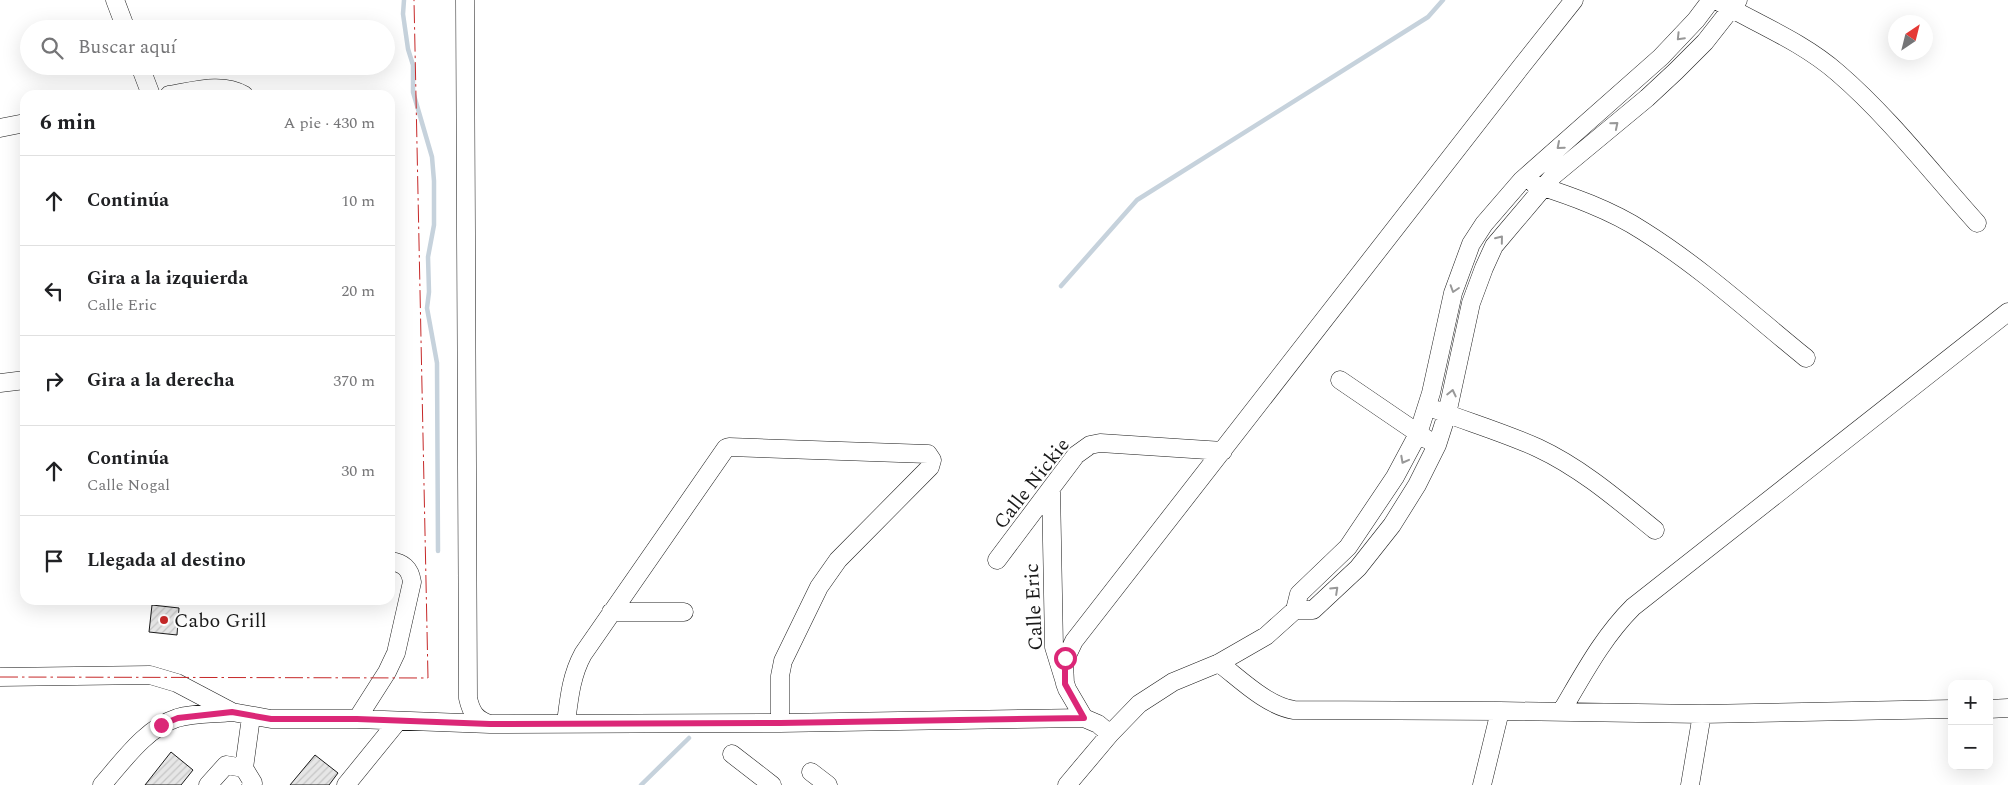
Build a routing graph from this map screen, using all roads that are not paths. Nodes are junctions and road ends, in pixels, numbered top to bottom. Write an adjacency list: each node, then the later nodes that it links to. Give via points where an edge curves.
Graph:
1 (115, 0): 6 (street)
2 (465, 0): 49 (street, via 468,698 476,717)
3 (1574, 0): 25 (street)
4 (1711, 0): 13 (street, one-way to 13, via 1661,57)
5 (1729, 3): 14 (street, one-way to 5, via 1676,71 1705,42); 15 (street, via 1838,72 1880,114)
6 (123, 20)
7 (143, 75): 8 (street)
8 (149, 90)
9 (201, 90): 10 (street, via 220,87)
10 (233, 90)
11 (20, 124): 12 (street)
12 (0, 128)
13 (1522, 180): 14 (street); 21 (street, one-way to 21, via 1471,244 1452,293)
14 (1543, 187): 17 (street, via 1598,208 1642,230 1693,265); 22 (street, one-way to 14, via 1471,303 1484,268 1494,246)
15 (1977, 224)
16 (2008, 312): 41 (street, via 1633,607 1602,643)
17 (1806, 358)
18 (1340, 380): 23 (street)
19 (20, 381): 20 (street)
20 (0, 383)
21 (1427, 406): 22 (street); 23 (street)
22 (1447, 414): 24 (street); 27 (street, via 1498,431 1571,466)
23 (1418, 434): 24 (street); 30 (street, one-way to 30, via 1370,516 1348,547 1298,594)
24 (1436, 445): 30 (street, one-way to 24, via 1313,610 1358,568 1412,493)
25 (1223, 451): 26 (street, Calle Nickie, via 1090,445 1076,455); 35 (street, via 1072,645 1064,662)
26 (1051, 488): 28 (street, Calle Nickie); 35 (street, Calle Eric, via 1052,635)
27 (1655, 530)
28 (997, 560)
29 (395, 562): 45 (street, via 411,573 412,582 396,653)
30 (1295, 610): 33 (street, via 1266,636)
31 (611, 612): 32 (street); 47 (street, via 576,668); 48 (street, via 726,448 928,454 932,460 930,467 838,560 819,587 783,661)
32 (684, 612)
33 (1219, 663): 39 (street, via 1271,702 1287,709); 50 (street, via 1188,674 1150,696)
34 (0, 677): 40 (street, via 150,675 177,683)
35 (1065, 684): 44 (street, Calle Eric)
36 (2008, 708): 38 (street)
37 (1948, 709): 42 (street)
38 (1993, 709)
39 (1500, 711): 41 (street); 59 (street)
40 (232, 712): 43 (street); 53 (street, via 178,718 161,725)
41 (1562, 712): 42 (street)
42 (1702, 714): 60 (street)
43 (252, 717): 45 (street); 52 (street)
44 (1084, 718): 48 (street); 50 (street)
45 (357, 719): 46 (street)
46 (398, 721): 49 (street); 56 (street)
47 (566, 723): 48 (street); 49 (street)
48 (780, 723)
49 (490, 724)
50 (1110, 734): 58 (street)
51 (732, 754): 57 (street)
52 (244, 768): 54 (street, via 226,765); 55 (street, via 253,783)
53 (102, 785)
54 (208, 785)
55 (251, 785)
56 (346, 785)
57 (772, 785)
58 (1067, 785)
59 (1482, 785)
60 (1690, 785)

